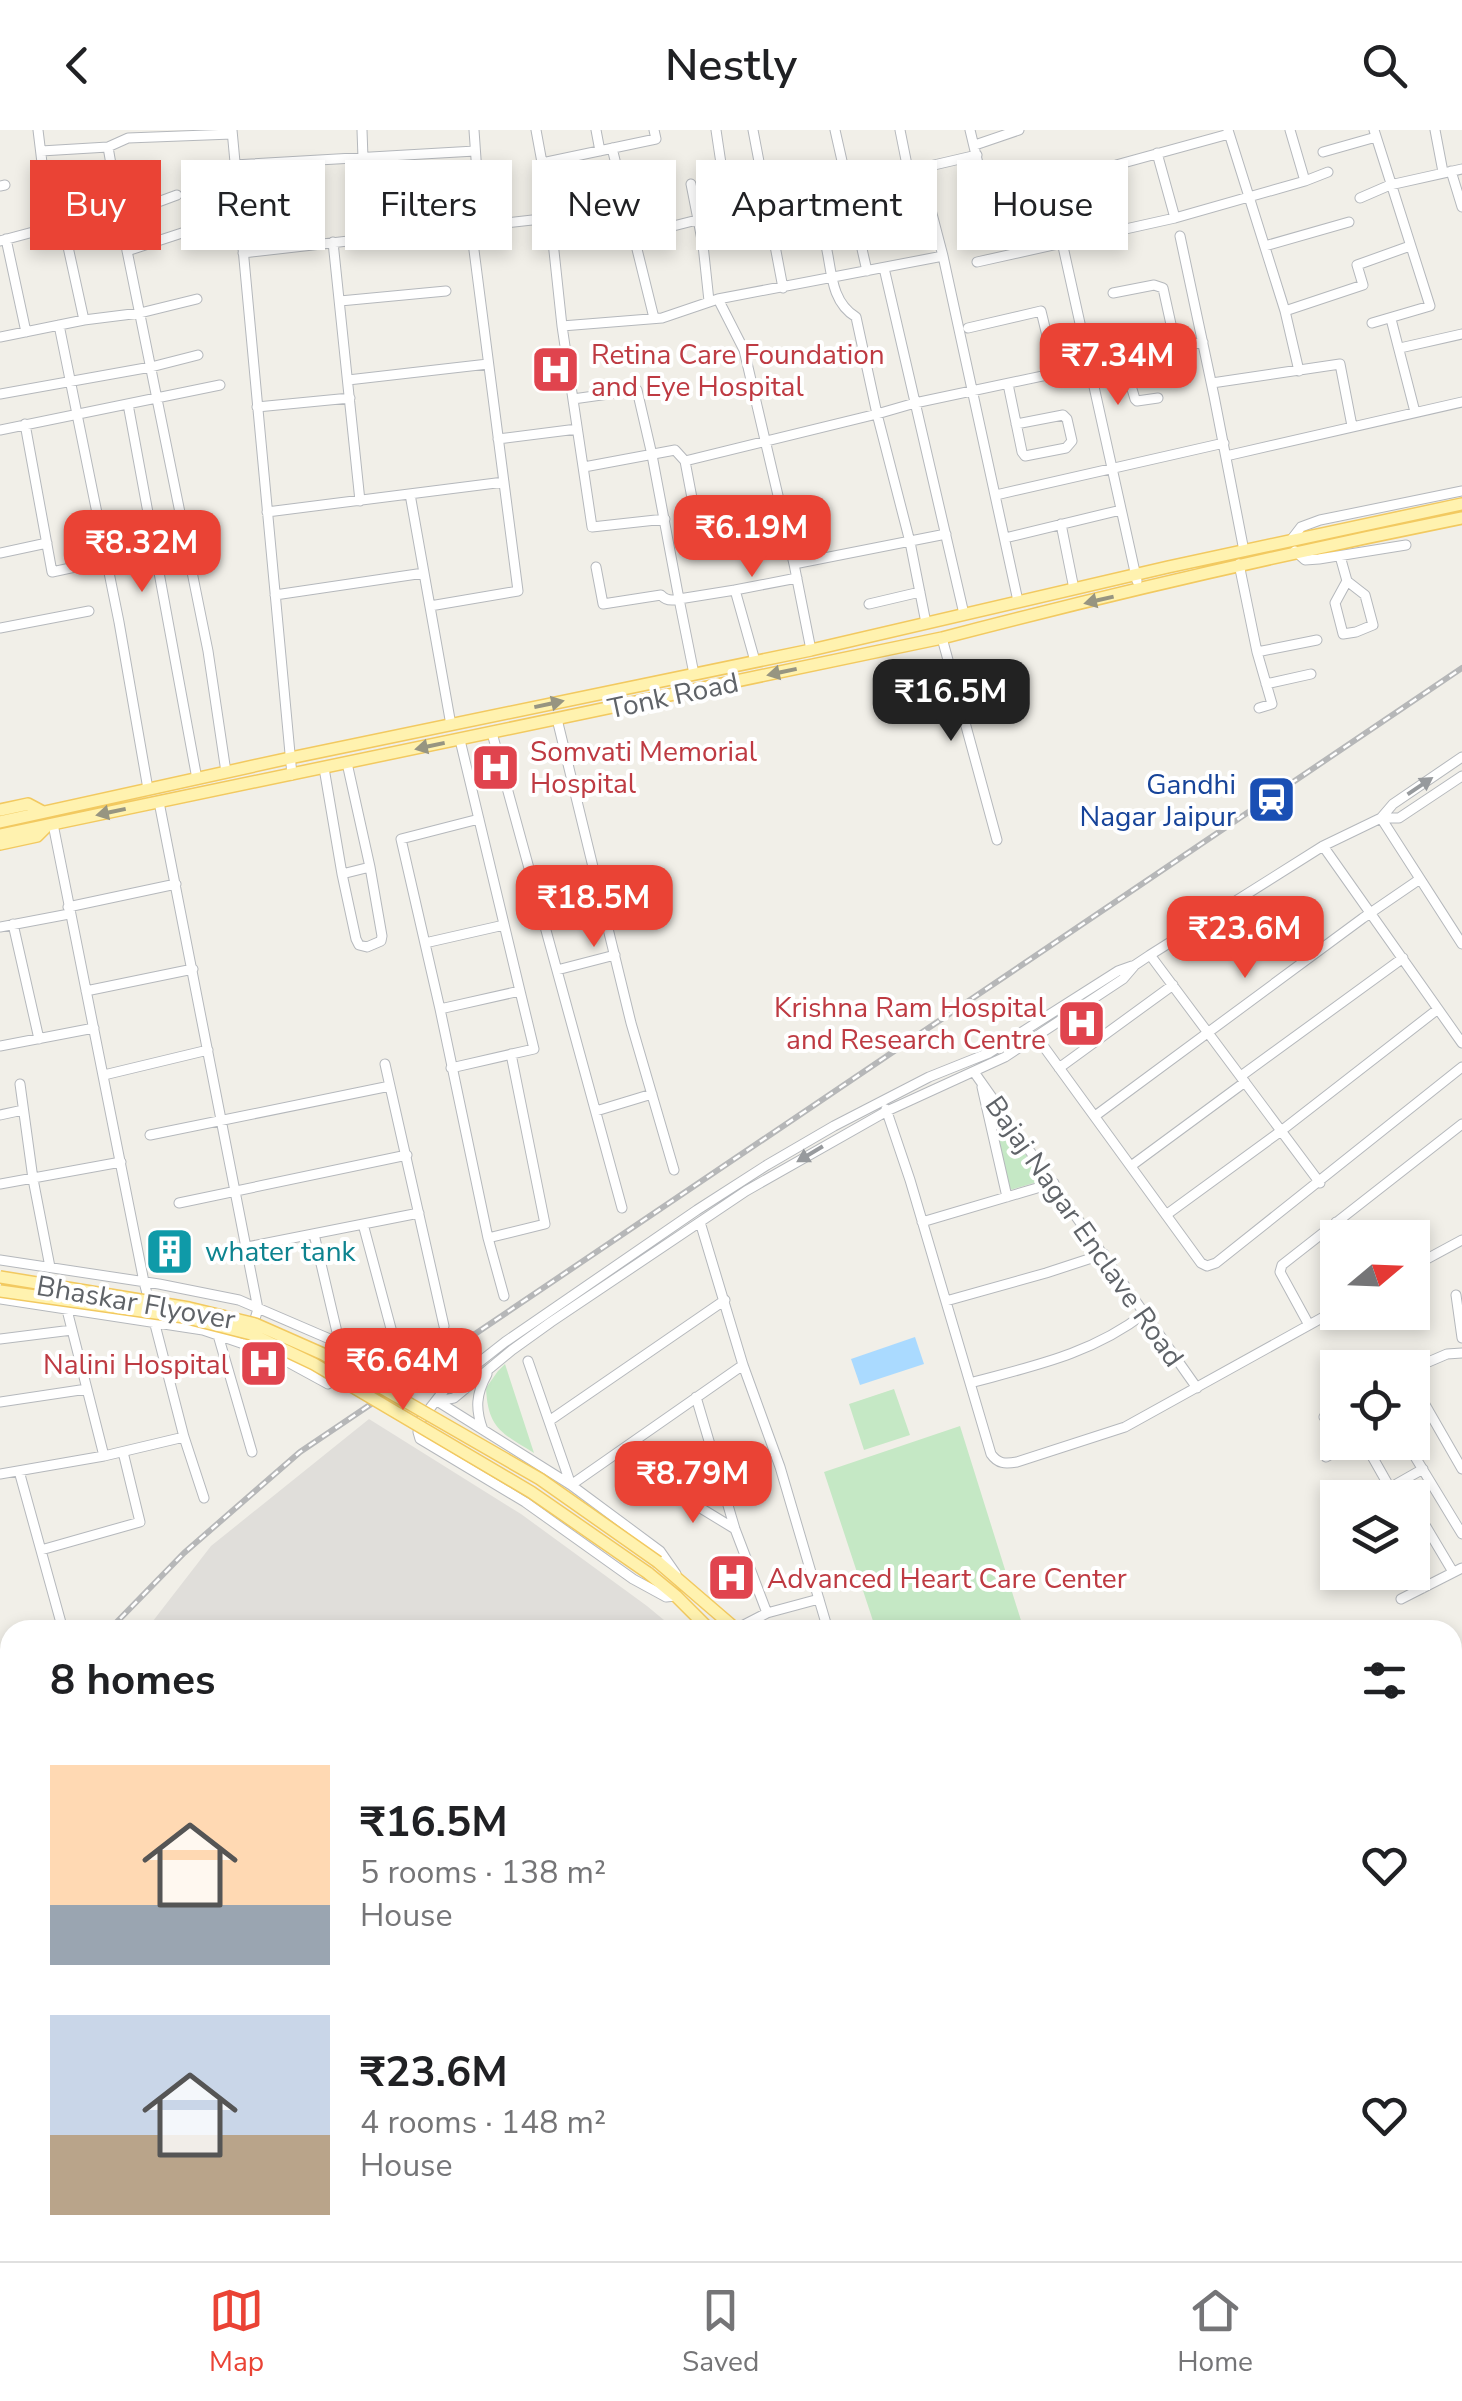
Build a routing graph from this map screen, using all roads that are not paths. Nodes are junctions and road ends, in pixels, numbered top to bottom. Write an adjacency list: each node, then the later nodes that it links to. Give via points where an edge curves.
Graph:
1 (38, 130): 23 (street)
2 (362, 130): 27 (street)
3 (474, 130): 24 (street)
4 (536, 130): 33 (street)
5 (596, 130): 21 (street)
6 (654, 130): 20 (street, via 656,139)
7 (716, 130): 36 (street)
8 (753, 130): 37 (street)
9 (835, 130): 38 (street)
10 (900, 130): 39 (street)
11 (970, 130): 22 (street)
12 (1020, 130): 22 (street)
13 (1290, 130): 45 (street)
14 (1435, 130): 43 (street)
15 (232, 132): 17 (street); 30 (street)
16 (1229, 132): 26 (street); 49 (street)
17 (128, 134): 19 (street)
18 (1375, 134): 25 (street); 47 (street)
19 (108, 147): 23 (street); 29 (street)
20 (612, 148): 21 (street); 35 (street)
21 (600, 150): 34 (street)
22 (976, 150): 40 (street); 42 (street)
23 (41, 151): 28 (street)
24 (475, 151): 27 (street); 32 (street)
25 (1323, 152)
26 (1157, 154): 41 (street); 54 (street)
27 (363, 158): 31 (street)
28 (42, 160)
29 (110, 160)
30 (234, 160)
31 (325, 160)
32 (475, 160)
33 (541, 160)
34 (555, 160)
35 (615, 160)
36 (720, 160)
37 (759, 160)
38 (842, 160)
39 (906, 160)
40 (978, 160)
41 (1128, 161)
42 (937, 163)
43 (1452, 171): 47 (street); 52 (street)
44 (1328, 172): 45 (street)
45 (1305, 181): 49 (street)
46 (692, 184): 53 (street)
47 (1390, 185): 50 (street); 65 (street)
48 (177, 195): 51 (street)
49 (1250, 196): 54 (street); 64 (street)
50 (1360, 198)
51 (161, 201)
52 (1462, 207)
53 (696, 213)
54 (1175, 218): 56 (street)
55 (1348, 222): 64 (street)
56 (1128, 228)
57 (30, 233): 61 (street)
58 (181, 233): 77 (street)
59 (937, 233): 79 (street)
60 (1180, 236): 103 (street)
61 (3, 240): 81 (street)
62 (345, 241): 63 (street)
63 (334, 242): 78 (street); 90 (street)
64 (1265, 246): 91 (street)
65 (1410, 246): 91 (street, via 1357,265 1364,285); 94 (street, via 1430,306)
66 (69, 250): 95 (street)
67 (243, 250): 78 (street)
68 (474, 250): 108 (street)
69 (554, 250): 98 (street)
70 (637, 250): 93 (street)
71 (704, 250): 89 (street)
72 (776, 250): 85 (street)
73 (828, 250): 84 (street)
74 (862, 250): 83 (street)
75 (1028, 250): 80 (street)
76 (1064, 250): 109 (street)
77 (127, 251): 92 (street)
78 (243, 253): 127 (street)
79 (943, 256): 82 (street); 118 (street)
80 (977, 262)
81 (6, 264): 100 (street)
82 (884, 268): 83 (street); 124 (street)
83 (867, 271): 84 (street)
84 (832, 277): 85 (street); 130 (street, via 844,310 856,317)
85 (784, 288): 89 (street)
86 (446, 291): 90 (street)
87 (1113, 293): 104 (street, via 1163,288)
88 (197, 299): 92 (street)
89 (714, 300): 93 (street); 137 (street, via 744,350)
90 (340, 301): 114 (street)
91 (1285, 310): 111 (street)
92 (140, 314): 95 (street); 110 (street)
93 (654, 318): 98 (street)
94 (1392, 319): 96 (street); 105 (street)
95 (84, 320): 97 (street)
96 (1372, 324)
97 (60, 325): 100 (street); 113 (street)
98 (562, 326): 123 (street)
99 (968, 328): 112 (street, via 1041,311)
100 (26, 332): 102 (street)
101 (1462, 334): 105 (street)
102 (0, 338)
103 (1203, 342): 104 (street); 115 (street)
104 (1176, 347): 107 (street)
105 (1400, 348): 128 (street)
106 (198, 355): 110 (street)
107 (1123, 359): 109 (street); 122 (street, via 1134,398)
108 (488, 364): 114 (street); 136 (street)
109 (1088, 366): 112 (street); 143 (street)
110 (151, 368): 113 (street); 120 (street)
111 (1299, 371): 115 (street); 133 (street, via 1340,364)
112 (1056, 373): 116 (street)
113 (70, 380): 119 (street); 129 (street)
114 (348, 380): 121 (street)
115 (1212, 383): 138 (street)
116 (1008, 384): 118 (street); 132 (street)
117 (220, 385): 120 (street)
118 (974, 391): 124 (street); 147 (street)
119 (0, 394)
120 (157, 396): 126 (street); 163 (street)
121 (350, 398): 127 (street); 148 (street)
122 (1158, 398)
123 (573, 399): 134 (street); 139 (street, via 637,390)
124 (915, 402): 130 (street); 156 (street)
125 (1462, 402): 128 (street)
126 (128, 404): 129 (street); 164 (street)
127 (257, 407): 152 (street)
128 (1414, 412): 133 (street)
129 (77, 413): 131 (street); 168 (street)
130 (877, 414): 137 (street); 158 (street)
131 (25, 424): 135 (street); 160 (street)
132 (1016, 424): 132 (street, via 1025,456 1072,441 1063,415)
133 (1352, 426): 140 (street)
134 (578, 429): 136 (street); 142 (street)
135 (0, 430)
136 (498, 440): 144 (street)
137 (766, 441): 141 (street); 169 (street)
138 (1224, 443): 140 (street); 143 (street)
139 (652, 455): 141 (street, via 675,450); 142 (street); 154 (street)
140 (1226, 456): 165 (street)
141 (685, 461): 150 (street, via 694,514)
142 (584, 467): 154 (street, via 592,527)
143 (1112, 467): 147 (street); 151 (street)
144 (504, 482): 146 (street); 184 (street, via 518,590)
145 (1462, 490): 162 (street, via 1320,520 1302,527)
146 (410, 494): 148 (street); 172 (street)
147 (996, 495): 157 (street)
148 (360, 501): 152 (street)
149 (1462, 504): 159 (main road)
150 (731, 506)
151 (1122, 510): 155 (street); 173 (street)
152 (267, 512): 180 (street)
153 (1462, 518): 159 (main road)
154 (665, 519): 181 (street)
155 (1061, 524): 157 (street); 176 (street)
156 (946, 534): 158 (street); 186 (street)
157 (1005, 538): 182 (street)
158 (910, 542): 169 (street); 179 (street)
159 (1312, 542): 162 (main road)
160 (47, 544): 166 (street); 168 (street, via 52,572)
161 (1406, 545): 167 (street)
162 (1293, 546): 165 (main road, Tonk Road); 167 (street, via 1305,560); 170 (main road, Tonk Road)
163 (187, 549): 164 (street); 206 (street)
164 (154, 550): 168 (street); 209 (street)
165 (1244, 551): 173 (main road, Tonk Road)
166 (0, 553)
167 (1340, 556): 175 (street)
168 (106, 560): 210 (street)
169 (794, 564): 174 (street)
170 (1239, 564): 178 (main road, Tonk Road); 192 (street)
171 (596, 567): 181 (street, via 603,604 661,595)
172 (424, 573): 180 (street); 184 (street)
173 (1136, 576): 176 (main road, Tonk Road); 178 (street)
174 (797, 578): 177 (street); 191 (street)
175 (1347, 580): 175 (street, via 1365,594 1373,625 1343,634 1336,603)
176 (1074, 589): 182 (main road, Tonk Road)
177 (736, 590): 181 (street); 193 (street)
178 (1138, 590): 189 (main road, Tonk Road, one-way to 189)
179 (920, 592): 183 (street); 187 (street)
180 (275, 596): 203 (street)
181 (680, 599): 194 (street)
182 (1018, 602): 186 (main road, Tonk Road)
183 (868, 604)
184 (430, 606): 199 (street)
185 (89, 610): 188 (street)
186 (964, 614): 187 (main road, Tonk Road)
187 (926, 624): 191 (main road, Tonk Road)
188 (0, 628)
189 (942, 638): 198 (main road, Tonk Road, one-way to 198); 216 (street)
190 (1317, 640): 192 (street)
191 (811, 650): 193 (main road, Tonk Road)
192 (1256, 652): 196 (street)
193 (755, 661): 194 (main road, Tonk Road)
194 (694, 674): 199 (main road, Tonk Road, one-way to 194)
195 (1311, 674): 196 (street)
196 (1266, 684): 197 (street, via 1272,704)
197 (1259, 708)
198 (557, 719): 200 (main road, Tonk Road); 223 (street)
199 (450, 725): 203 (main road, Tonk Road)
200 (492, 733): 201 (main road, Tonk Road); 227 (street)
201 (460, 740): 204 (main road, Tonk Road, one-way to 204); 213 (street)
202 (1462, 757): 212 (street, one-way to 202)
203 (290, 758): 206 (main road, Tonk Road); 207 (street)
204 (348, 764): 205 (main road, Tonk Road); 218 (street)
205 (324, 768): 207 (main road, Tonk Road); 219 (street)
206 (226, 772): 209 (main road, Tonk Road)
207 (292, 775): 211 (main road, Tonk Road)
208 (1462, 776): 212 (street, via 1399,818)
209 (197, 778): 210 (main road, Tonk Road)
210 (148, 789): 215 (main road, Tonk Road)
211 (159, 802): 214 (main road, Tonk Road, one-way to 214); 221 (street)
212 (1381, 818): 217 (street); 220 (street)
213 (479, 819): 226 (street); 229 (street, via 401,840)
214 (50, 825): 215 (main road, Tonk Road); 222 (street)
215 (2, 827)
216 (998, 840)
217 (1323, 846): 224 (street); 232 (street)
218 (370, 867): 219 (street); 219 (street, via 382,936 366,947 356,940)
219 (342, 874)
220 (1420, 879): 224 (street); 230 (street)
221 (176, 884): 222 (street); 235 (street)
222 (68, 910): 225 (street); 238 (street)
223 (604, 910): 227 (street); 231 (street)
224 (1372, 912): 233 (street); 243 (street)
225 (13, 924): 228 (street); 245 (street)
226 (504, 925): 229 (street); 239 (street)
227 (545, 926): 236 (street)
228 (0, 927)
229 (425, 943): 241 (street)
230 (1462, 944)
231 (615, 955): 236 (street); 260 (street)
232 (1150, 955): 234 (street); 237 (street)
233 (1403, 958): 240 (street); 256 (street)
234 (1135, 965): 244 (street); 261 (street, via 989,1053 929,1077)
235 (193, 969): 238 (street); 248 (street)
236 (557, 970): 263 (street)
237 (1172, 985): 243 (street); 253 (street)
238 (86, 991): 242 (street)
239 (520, 991): 241 (street); 249 (street, via 534,1049)
240 (1438, 1008): 246 (street); 268 (street)
241 (440, 1010): 252 (street)
242 (94, 1028): 245 (street); 255 (street)
243 (1208, 1032): 256 (street); 265 (street)
244 (1036, 1036): 253 (street); 254 (street)
245 (39, 1039): 247 (street)
246 (1462, 1043)
247 (0, 1046)
248 (208, 1050): 255 (street); 266 (street)
249 (511, 1054): 252 (street); 290 (street, via 544,1224)
250 (385, 1064): 259 (street)
251 (1462, 1067): 276 (street)
252 (452, 1068): 290 (street)
253 (1059, 1068): 265 (street)
254 (974, 1072): 257 (street, Bajaj Nagar Enclave Road); 261 (street)
255 (104, 1075): 271 (street)
256 (1243, 1079): 268 (street); 272 (street)
257 (981, 1082): 275 (street, Bajaj Nagar Enclave Road); 279 (street)
258 (20, 1084): 262 (street)
259 (390, 1086): 266 (street); 270 (street)
260 (652, 1094): 263 (street); 273 (street)
261 (885, 1105): 285 (street, one-way to 285); 286 (street, Bajaj Nagar Enclave Road); 329 (street, via 767,1165 697,1210 505,1342)
262 (24, 1110): 264 (street); 274 (street)
263 (596, 1111): 281 (street)
264 (0, 1115)
265 (1095, 1116): 272 (street)
266 (222, 1121): 269 (street); 278 (street)
267 (1462, 1124): 284 (street)
268 (1281, 1130): 276 (street); 283 (street)
269 (150, 1136)
270 (407, 1155): 278 (street); 282 (street)
271 (121, 1162): 274 (street); 298 (street)
272 (1131, 1166): 283 (street)
273 (674, 1170)
274 (34, 1180): 277 (street); 296 (street)
275 (1054, 1183): 279 (street); 293 (street, Bajaj Nagar Enclave Road)
276 (1320, 1183): 283 (street, via 1212,1266 1201,1263)
277 (0, 1184)
278 (236, 1190): 280 (street); 292 (street)
279 (1007, 1197): 286 (street)
280 (179, 1203)
281 (622, 1208)
282 (419, 1214): 287 (street); 310 (street)
283 (1166, 1215)
284 (1339, 1220)
285 (700, 1222): 302 (street); 322 (street)
286 (922, 1222): 303 (street, Bajaj Nagar Enclave Road)
287 (364, 1224): 288 (street); 317 (street)
288 (314, 1234): 292 (street); 316 (street)
289 (1320, 1234): 309 (street, via 1280,1268)
290 (488, 1238): 301 (street)
291 (1462, 1240): 294 (street)
292 (247, 1248): 304 (street)
293 (1104, 1254): 303 (street); 306 (street, Bajaj Nagar Enclave Road)
294 (1430, 1257)
295 (0, 1260): 296 (street)
296 (50, 1268): 298 (street)
297 (0, 1277): 354 (main road, Bhaskar Flyover, bridge, via 189,1308 255,1324 323,1354 540,1479)
298 (144, 1282): 304 (street); 308 (street)
299 (1456, 1294): 313 (street)
300 (0, 1295): 305 (street); 357 (main road, Bhaskar Flyover, bridge, via 184,1317 250,1334 314,1364 531,1492)
301 (504, 1296)
302 (725, 1300): 321 (street); 332 (street)
303 (946, 1300): 325 (street, Bajaj Nagar Enclave Road)
304 (258, 1309): 315 (street); 316 (street)
305 (66, 1310): 308 (street); 311 (street)
306 (1145, 1313): 325 (street, via 1074,1354); 326 (street, Bajaj Nagar Enclave Road)
307 (1320, 1319): 309 (street, Bajaj Nagar Enclave Road)
308 (154, 1324): 312 (street); 334 (street)
309 (1309, 1325): 326 (street, Bajaj Nagar Enclave Road)
310 (444, 1326)
311 (72, 1330): 314 (street); 327 (street)
312 (218, 1335): 315 (street); 336 (street)
313 (1462, 1338)
314 (0, 1339)
315 (247, 1345): 324 (street)
316 (340, 1345): 323 (street)
317 (397, 1351)
318 (1462, 1352): 320 (street)
319 (528, 1361): 332 (street)
320 (1430, 1361)
321 (743, 1366): 328 (street); 358 (street)
322 (491, 1367): 329 (street, via 454,1398); 333 (street, via 476,1407)
323 (386, 1368)
324 (328, 1384)
325 (970, 1384): 326 (street, Bajaj Nagar Enclave Road, via 991,1454 1006,1464 1125,1427)
326 (1198, 1388)
327 (87, 1389): 330 (street); 337 (street)
328 (696, 1397): 338 (street); 345 (street)
329 (437, 1401): 333 (street); 357 (street, via 420,1421 420,1439 633,1579)
330 (0, 1402)
331 (1430, 1414): 341 (street)
332 (550, 1420): 345 (street)
333 (483, 1430): 345 (street)
334 (184, 1437): 335 (street); 348 (street)
335 (123, 1452): 337 (street); 352 (street, via 140,1522)
336 (252, 1452)
337 (104, 1456): 342 (street)
338 (714, 1459): 346 (street); 349 (street)
339 (1417, 1460): 340 (street)
340 (1423, 1470): 344 (street); 351 (street)
341 (1462, 1470)
342 (19, 1471): 343 (street); 352 (street)
343 (0, 1474)
344 (1405, 1480)
345 (570, 1485): 354 (street, via 660,1551)
346 (671, 1490): 347 (street); 349 (street)
347 (661, 1497)
348 (204, 1498)
349 (735, 1529): 360 (street)
350 (1430, 1531): 353 (street)
351 (1462, 1534)
352 (40, 1550): 361 (street)
353 (1458, 1570): 355 (street)
354 (680, 1580): 363 (main road, Bhaskar Flyover)
355 (1430, 1584)
356 (1419, 1590): 359 (street)
357 (676, 1596): 362 (main road, Bhaskar Flyover)
358 (819, 1599): 360 (street); 365 (street)
359 (1401, 1599)
360 (767, 1613): 364 (street)
361 (60, 1620)
362 (700, 1620)
363 (726, 1620)
364 (753, 1620)
365 (825, 1620)

